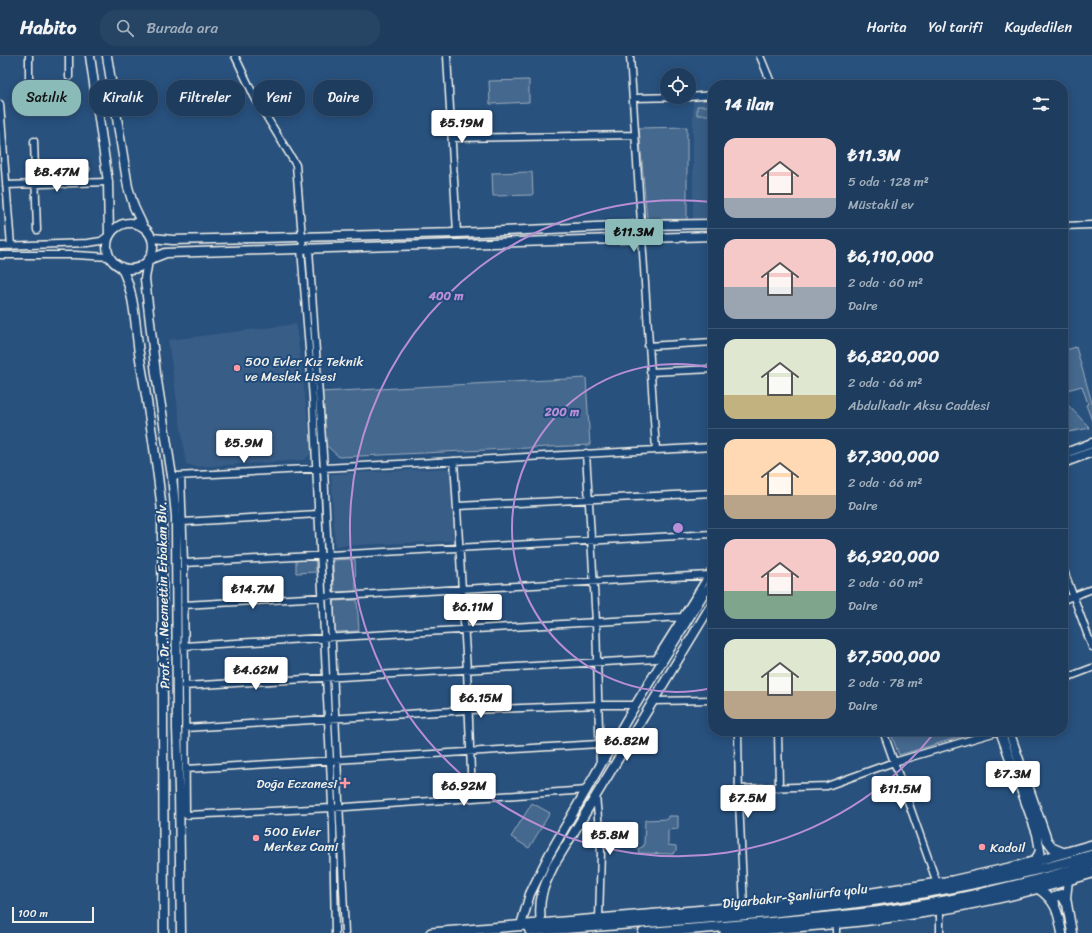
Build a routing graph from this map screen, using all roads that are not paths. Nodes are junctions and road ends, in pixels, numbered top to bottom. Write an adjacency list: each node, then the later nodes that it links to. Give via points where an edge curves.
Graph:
1 (29, 56): 10 (street)
2 (69, 56): 9 (street)
3 (90, 56): 21 (main road)
4 (106, 56): 28 (main road, via 128,187)
5 (235, 56): 34 (street, via 255,98 296,165)
6 (447, 56): 18 (street)
7 (630, 56): 15 (street)
8 (760, 56): 11 (street)
9 (69, 77)
10 (29, 80)
11 (770, 80)
12 (708, 95): 13 (street)
13 (696, 96)
14 (660, 97): 15 (street)
15 (633, 98): 17 (street)
16 (0, 104): 23 (street)
17 (636, 135): 18 (street); 26 (street)
18 (453, 138): 31 (street)
19 (34, 141): 24 (street)
20 (86, 169): 22 (street, via 65,169)
21 (108, 182): 22 (street); 32 (main road)
22 (65, 184): 24 (street)
23 (6, 185): 24 (street); 38 (street)
24 (35, 185): 30 (street)
25 (708, 224): 26 (main road)
26 (641, 225): 31 (main road); 36 (street)
27 (1092, 225): 29 (street)
28 (143, 226): 32 (main road, via 128,222 120,224); 35 (main road)
29 (1068, 226)
30 (37, 230)
31 (457, 233): 34 (main road)
32 (109, 235): 38 (street, via 95,243); 41 (main road, via 107,250)
33 (708, 236): 36 (main road)
34 (303, 237): 35 (main road, via 173,240); 39 (street)
35 (152, 238): 42 (main road, via 153,246)
36 (642, 238): 39 (main road); 45 (street)
37 (0, 246): 38 (street)
38 (11, 246)
39 (305, 249): 42 (main road, via 166,253); 56 (street); 57 (street)
40 (0, 255): 41 (street, via 75,254)
41 (110, 257): 43 (main road)
42 (148, 260): 43 (main road, via 136,268); 58 (main road, Prof. Dr. Necmettin Erbakan Blv., via 145,279 156,374)
43 (121, 267): 144 (main road, Prof. Dr. Necmettin Erbakan Blv., via 127,278 130,294 162,512)
44 (708, 342): 45 (street)
45 (648, 346): 47 (street)
46 (708, 369): 47 (street)
47 (650, 372): 50 (street)
48 (1092, 444): 51 (main road)
49 (708, 447): 50 (street)
50 (656, 450): 53 (street)
51 (1068, 452)
52 (1092, 452): 55 (main road)
53 (586, 453): 54 (street); 60 (street)
54 (454, 460): 56 (street); 61 (street)
55 (1068, 461)
56 (324, 468): 57 (street); 67 (street)
57 (317, 469): 58 (street); 62 (street)
58 (176, 476): 63 (street); 145 (main road, Prof. Dr. Necmettin Erbakan Blv.)
59 (708, 493): 60 (street)
60 (590, 499): 61 (street); 65 (street)
61 (458, 506): 66 (street)
62 (318, 514): 63 (street); 68 (street)
63 (183, 522): 69 (street)
64 (708, 534): 65 (street)
65 (592, 540): 66 (street); 72 (street)
66 (460, 548): 67 (street); 74 (street)
67 (327, 555): 68 (street); 77 (street)
68 (320, 556): 69 (street); 79 (street)
69 (184, 563): 81 (street)
70 (708, 575): 72 (street)
71 (708, 577): 83 (street)
72 (594, 581): 74 (street); 84 (street)
73 (1068, 582): 78 (street)
74 (461, 589): 77 (street); 85 (street)
75 (708, 589): 83 (main road)
76 (1092, 589): 78 (street)
77 (329, 596): 79 (street); 87 (street)
78 (1073, 596): 80 (street); 89 (street)
79 (322, 597): 81 (street); 86 (street)
80 (1068, 598)
81 (184, 605): 88 (street)
82 (708, 610): 98 (main road)
83 (684, 619): 84 (street); 90 (street, via 656,659); 100 (main road)
84 (596, 622): 85 (street); 90 (street)
85 (464, 630): 87 (street); 92 (street)
86 (324, 638): 87 (street); 88 (street); 94 (street)
87 (332, 638): 95 (street)
88 (184, 646): 96 (street)
89 (1092, 647)
90 (597, 662): 92 (street); 99 (street)
91 (1092, 668): 93 (street)
92 (467, 670): 95 (street); 101 (street)
93 (1068, 677)
94 (326, 678): 95 (street); 96 (street); 103 (street)
95 (334, 678): 102 (street)
96 (184, 686): 104 (street)
97 (708, 700): 98 (street)
98 (653, 701): 121 (main road)
99 (598, 705): 100 (street); 101 (street); 111 (street)
100 (635, 706): 116 (main road)
101 (469, 710): 102 (street); 112 (street)
102 (336, 719): 103 (street); 113 (street)
103 (328, 720): 104 (street); 114 (street)
104 (185, 728): 117 (street)
105 (738, 736): 119 (street)
106 (778, 736): 118 (street)
107 (885, 736): 115 (street)
108 (983, 736): 115 (street)
109 (1002, 736): 128 (main road, via 1037,834 1040,851)
110 (1011, 736): 126 (main road, via 1047,840 1053,848)
111 (599, 744): 112 (street); 116 (street)
112 (471, 752): 113 (street); 122 (street)
113 (338, 760): 114 (street); 123 (street)
114 (330, 761): 117 (street); 124 (street)
115 (894, 762): 118 (street, via 827,786); 132 (street)
116 (600, 767): 120 (main road)
117 (186, 769): 124 (street, via 186,815)
118 (779, 788): 119 (street)
119 (738, 789): 136 (street)
120 (586, 790): 122 (street); 134 (main road, via 537,878)
121 (596, 795): 138 (main road, via 543,886); 140 (street, via 601,852)
122 (472, 797): 123 (street)
123 (340, 807): 124 (street); 147 (street)
124 (332, 808): 146 (street)
125 (1092, 845): 126 (highway)
126 (1065, 853): 128 (highway)
127 (1092, 855): 149 (highway, Diyarbakır-Şanlıurfa yolu, via 954,888 850,905)
128 (1034, 861): 132 (highway)
129 (1092, 864): 150 (highway, Diyarbakır-Şanlıurfa yolu, via 1048,878 877,912)
130 (1092, 873): 131 (highway)
131 (1068, 880): 133 (highway); 135 (main road)
132 (937, 883): 136 (highway, via 866,894)
133 (1037, 888): 137 (highway); 139 (main road, via 1049,897)
134 (528, 902): 138 (main road, via 531,911); 142 (main road)
135 (1067, 905): 139 (main road, via 1061,894 1056,894 1053,900); 154 (main road)
136 (744, 907): 140 (highway)
137 (940, 909): 143 (highway); 152 (street)
138 (539, 910): 141 (main road)
139 (1058, 910): 153 (main road)
140 (599, 919): 141 (highway)
141 (541, 924): 142 (highway)
142 (521, 925): 148 (highway)
143 (836, 928): 151 (highway)
144 (164, 933)
145 (180, 933)
146 (335, 933)
147 (345, 933)
148 (431, 933)
149 (497, 933)
150 (643, 933)
151 (724, 933)
152 (940, 933)
153 (1062, 933)
154 (1072, 933)

